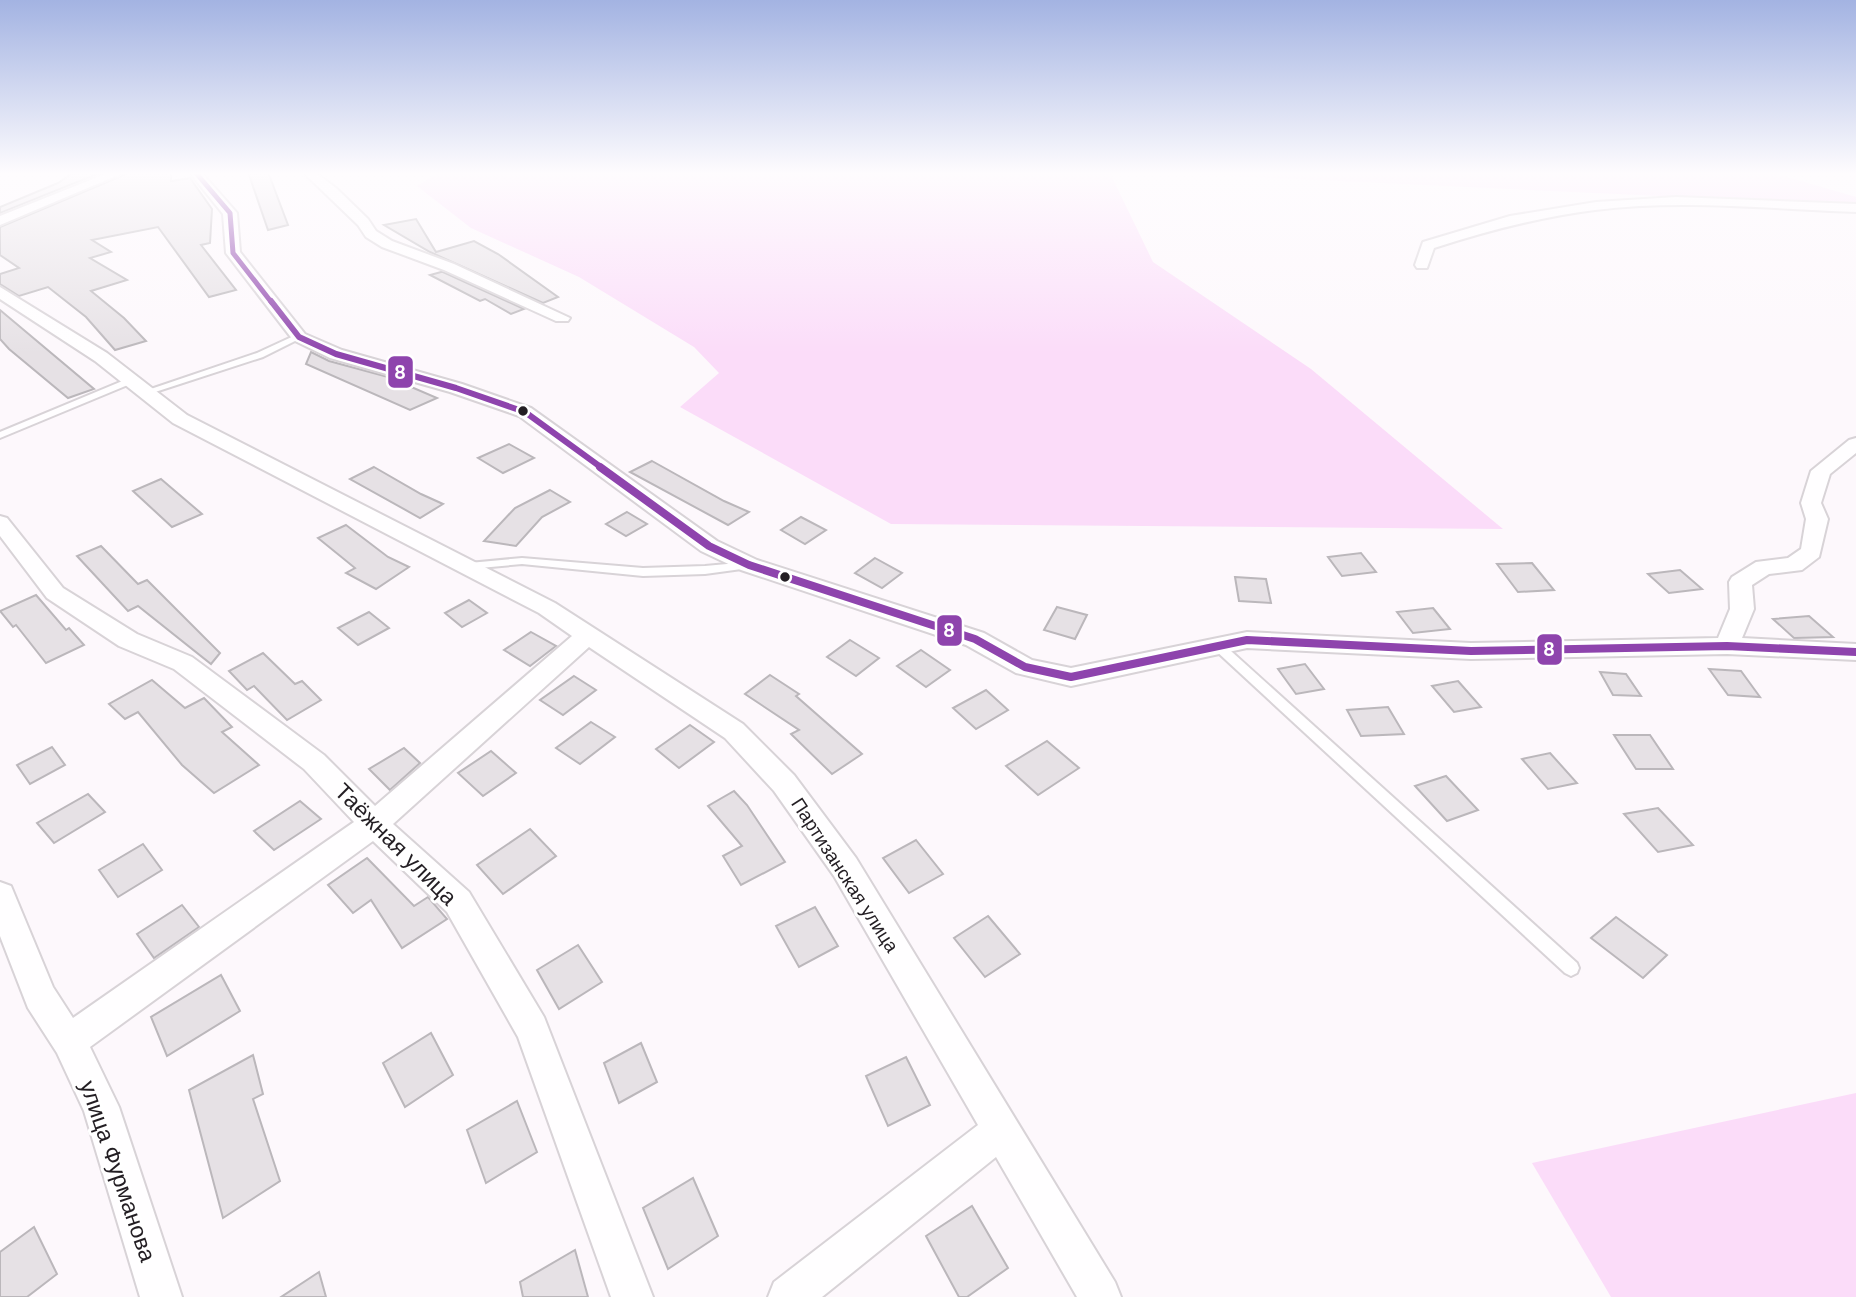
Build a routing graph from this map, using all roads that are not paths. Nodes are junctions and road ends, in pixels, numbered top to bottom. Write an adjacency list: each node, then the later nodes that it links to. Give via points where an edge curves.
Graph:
1 (232, 234): 7 (street, via 233,253)
2 (372, 234): 6 (street)
3 (1462, 234): 4 (street, via 1428,245)
4 (1422, 265)
5 (0, 292): 8 (street, Партизанская улица)
6 (562, 318)
7 (299, 337): 8 (lane, via 260,355); 12 (street, via 336,354 525,412 709,546)
8 (139, 386): 9 (lane); 13 (street, Партизанская улица, via 180,419)
9 (0, 435)
10 (1856, 444): 16 (street, via 1821,471 1811,503 1816,519 1811,552 1794,565 1764,568 1740,582 1742,609)
11 (0, 522): 18 (street, Таёжная улица, via 55,593 128,640 183,663 314,762)
12 (749, 565): 13 (lane, via 643,572 522,561); 15 (street, via 975,639 1025,667 1071,677)
13 (469, 566): 14 (street, Партизанская улица)
14 (588, 635): 18 (street); 22 (street, Партизанская улица, via 734,731 784,783 845,867)
15 (1218, 646): 16 (street, via 1247,640 1471,651); 20 (lane)
16 (1727, 646): 17 (street)
17 (1856, 652)
18 (374, 824): 21 (street); 24 (street, Таёжная улица, via 458,902 532,1029)
19 (0, 895): 21 (street, улица Фурманова, via 40,997)
20 (1571, 968)
21 (69, 1041): 23 (street, улица Фурманова, via 101,1107)
22 (1002, 1129): 25 (street); 26 (street, Партизанская улица)
23 (161, 1297)
24 (632, 1297)
25 (789, 1297)
26 (1100, 1297)

